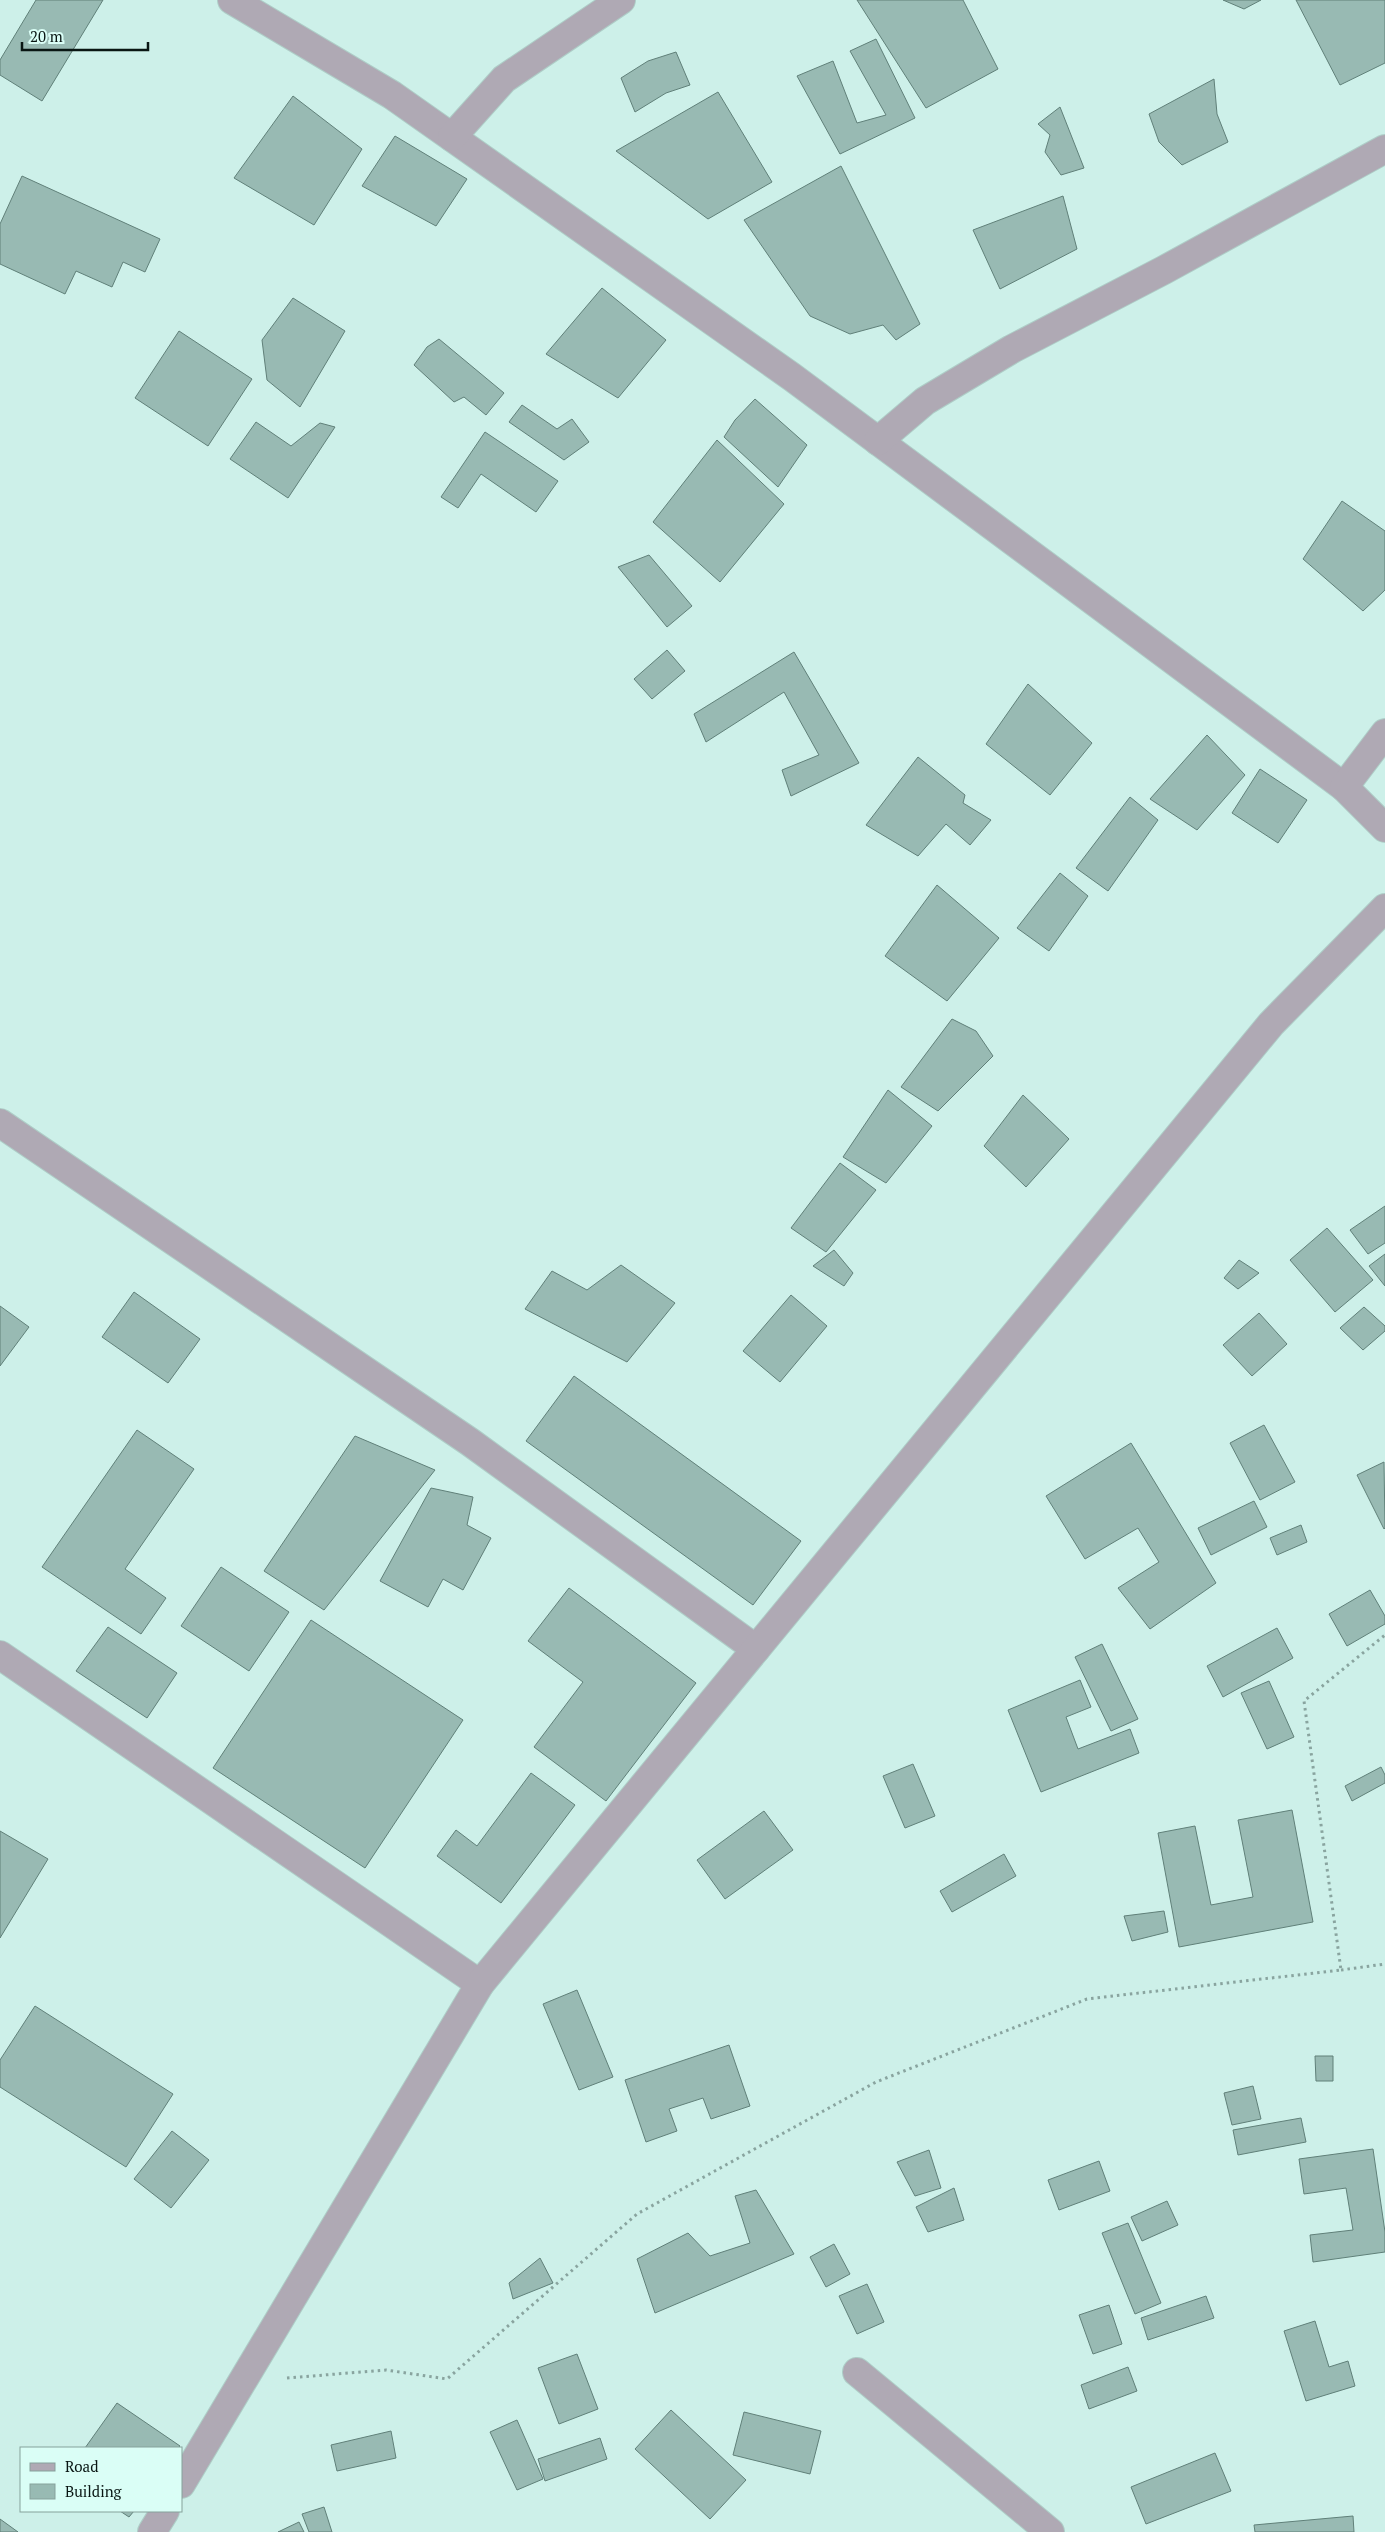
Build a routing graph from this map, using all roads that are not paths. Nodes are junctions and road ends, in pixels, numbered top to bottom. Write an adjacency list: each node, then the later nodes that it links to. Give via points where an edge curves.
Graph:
1 (232, 0): 3 (street, via 392,95)
2 (620, 0): 3 (street, via 504,79)
3 (452, 137): 5 (street)
4 (1385, 149): 5 (street, via 1012,349 925,402)
5 (878, 441): 7 (street)
6 (1385, 733): 7 (street)
7 (1344, 787): 8 (street)
8 (1385, 828)
9 (1385, 908): 11 (street, via 1271,1024)
10 (0, 1122): 11 (street, via 470,1442)
11 (756, 1649): 13 (street)
12 (0, 1655): 13 (street)
13 (480, 1984): 15 (street)
14 (857, 2372): 18 (street)
15 (182, 2482)
16 (164, 2512): 17 (street)
17 (152, 2532)
18 (1050, 2532)

